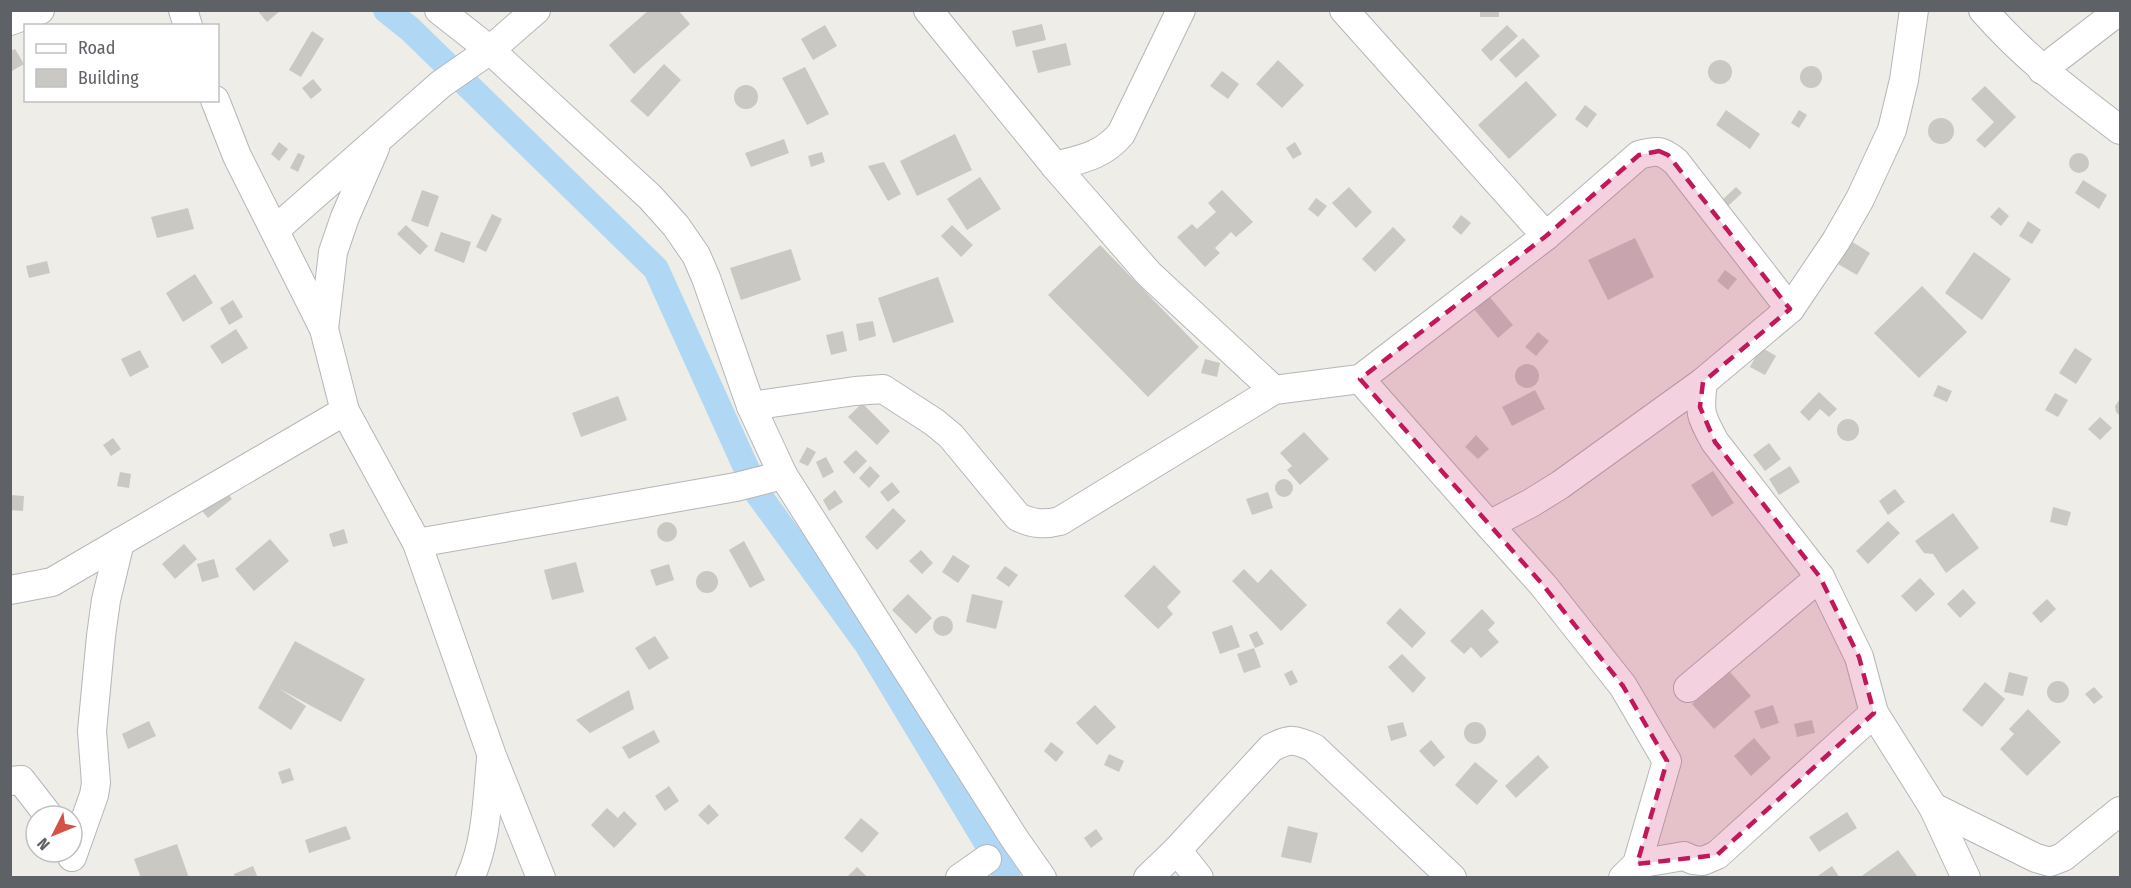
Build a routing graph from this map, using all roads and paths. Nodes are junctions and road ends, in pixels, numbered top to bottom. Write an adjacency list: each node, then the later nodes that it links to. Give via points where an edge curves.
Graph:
1 (40, 10): 10 (street)
2 (439, 10): 11 (street)
3 (536, 10): 11 (street)
4 (928, 10): 16 (street)
5 (1344, 10): 18 (street)
6 (1914, 10): 19 (street, via 1892,130 1860,199)
7 (1983, 10): 12 (street)
8 (2120, 10): 12 (street)
9 (1183, 15): 16 (street, via 1121,134 1096,154)
10 (10, 21)
11 (490, 50): 15 (street, via 441,84); 24 (street, via 650,197 676,226 706,278)
12 (2042, 70): 14 (street)
13 (216, 102): 17 (street, via 237,156)
14 (2121, 130)
15 (378, 140): 17 (street); 20 (street, via 333,252)
16 (1055, 166): 23 (street, via 1149,274)
17 (276, 229): 20 (street)
18 (1546, 236): 19 (street, via 1639,155 1659,151 1676,162); 21 (street)
19 (1790, 309): 22 (street)
20 (324, 329): 25 (street)
21 (1360, 379): 23 (street); 27 (street)
22 (1703, 382): 27 (street, via 1560,485); 30 (street, via 1700,407 1715,442)
23 (1274, 390): 24 (street, via 1060,521 1045,525 1018,517 951,436 883,389)
24 (751, 406): 26 (street)
25 (345, 411): 28 (street); 29 (street)
26 (783, 475): 29 (street, via 736,487); 49 (street)
27 (1489, 525): 45 (street, via 1543,585 1623,686 1667,761)
28 (120, 542): 31 (street, via 52,582); 39 (street, via 106,600 92,731 96,783)
29 (417, 543): 34 (street)
30 (1820, 577): 32 (street); 33 (street, via 1859,657)
31 (10, 590)
32 (1689, 688)
33 (1874, 713): 37 (street); 43 (street)
34 (492, 756): 46 (street, via 484,830); 47 (street)
35 (10, 781): 36 (street, via 21,780)
36 (40, 804)
37 (1933, 807): 40 (street, via 2050,862 2063,857); 54 (street)
38 (2121, 811): 40 (street)
39 (84, 828)
40 (2086, 838): 41 (street)
41 (2121, 838)
42 (1177, 850): 50 (street); 51 (street); 52 (street, via 1271,748 1297,740 1314,748)
43 (1717, 855): 45 (street, via 1703,861 1684,856); 53 (street)
44 (987, 859): 48 (street)
45 (1630, 871)
46 (470, 878)
47 (541, 878)
48 (960, 878)
49 (1042, 878)
50 (1148, 878)
51 (1199, 878)
52 (1452, 878)
53 (1699, 878)
54 (1966, 878)

